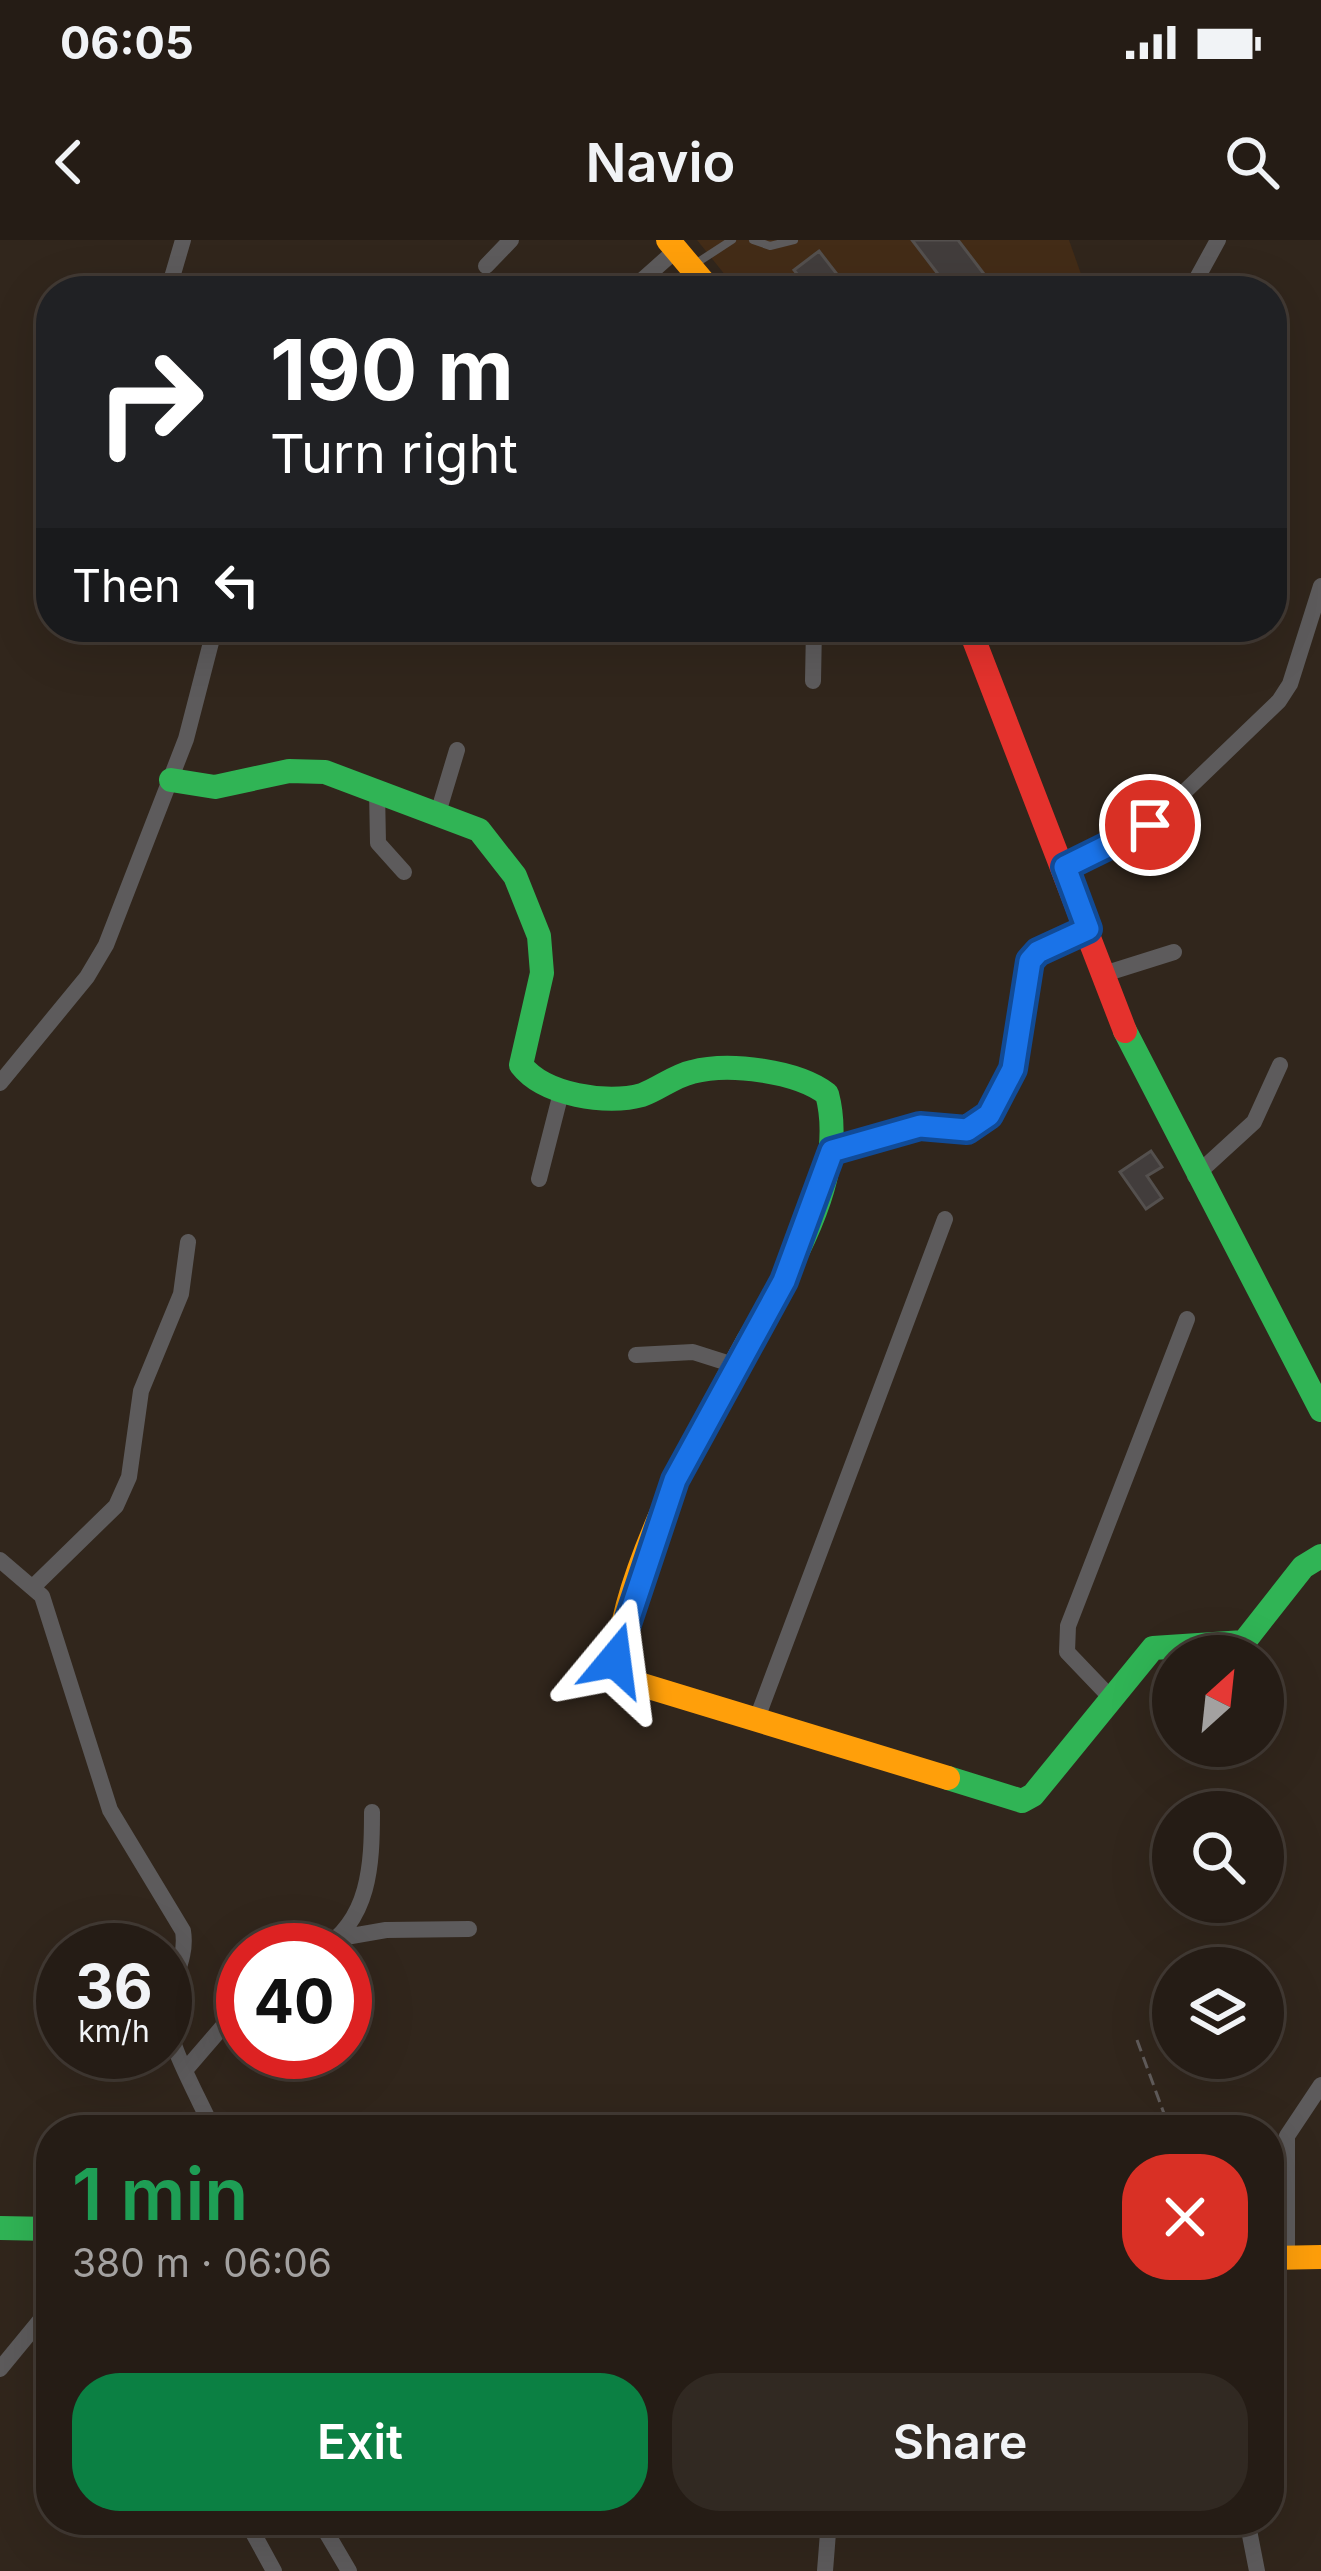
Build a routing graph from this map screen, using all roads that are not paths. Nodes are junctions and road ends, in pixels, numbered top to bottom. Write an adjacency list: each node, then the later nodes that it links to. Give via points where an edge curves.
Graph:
1 (183, 240): 9 (street)
2 (511, 240): 8 (street)
3 (732, 240): 7 (lane)
4 (753, 240): 5 (lane)
5 (794, 240)
6 (1218, 240): 12 (street)
7 (678, 252): 10 (street); 11 (street)
8 (486, 266)
9 (172, 276)
10 (648, 276)
11 (698, 276)
12 (1198, 276)
13 (1321, 586): 22 (street, via 1279,701 1150,825)
14 (212, 642): 19 (street)
15 (814, 642): 17 (street)
16 (980, 642): 22 (street)
17 (813, 681)
18 (457, 750): 21 (street)
19 (171, 780): 20 (street, via 218,791 316,770); 28 (street, via 97,962)
20 (377, 791): 21 (street); 23 (street, via 378,843)
21 (438, 813): 29 (street, via 496,844 538,931 542,970 521,1065 526,1078)
22 (1065, 867): 24 (street)
23 (404, 872)
24 (1088, 929): 26 (street); 30 (street, via 1030,961 1013,1069 989,1115 967,1130 920,1126)
25 (1174, 952): 26 (street)
26 (1104, 974): 31 (street)
27 (1280, 1065): 31 (street, via 1254,1122)
28 (0, 1083)
29 (562, 1089): 30 (street, via 624,1098 716,1070 808,1081 827,1094 834,1112); 32 (street)
30 (832, 1151): 37 (street, via 784,1281)
31 (1195, 1176): 38 (street)
32 (539, 1179)
33 (945, 1219): 43 (street)
34 (188, 1242): 41 (street, via 181,1294 141,1391 129,1477 116,1505)
35 (1187, 1318): 42 (street, via 1068,1626 1067,1652)
36 (636, 1355): 37 (street, via 693,1352)
37 (737, 1366): 43 (street, via 675,1480 615,1660 639,1684)
38 (1321, 1409)
39 (1321, 1556): 42 (street, via 1303,1567 1244,1642 1153,1648)
40 (0, 1560): 41 (street)
41 (35, 1585): 45 (street, via 110,1810)
42 (1111, 1698): 43 (street, via 1022,1801)
43 (757, 1721)
44 (372, 1812): 46 (street, via 372,1860)
45 (178, 1923)
46 (349, 1923)
47 (469, 1929): 48 (street)
48 (372, 1932)
49 (216, 2034): 50 (street)
50 (192, 2062)
51 (192, 2079): 53 (street)
52 (1321, 2085): 54 (street, via 1287,2136)
53 (207, 2115)
54 (1284, 2177)
55 (0, 2228): 56 (street)
56 (36, 2229)
57 (1321, 2257): 58 (street)
58 (1284, 2258)
59 (36, 2325): 60 (street)
60 (0, 2369)
61 (254, 2535): 65 (street)
62 (329, 2535): 66 (street)
63 (828, 2535): 67 (street)
64 (1250, 2535): 68 (street)
65 (274, 2571)
66 (349, 2571)
67 (825, 2571)
68 (1257, 2571)

